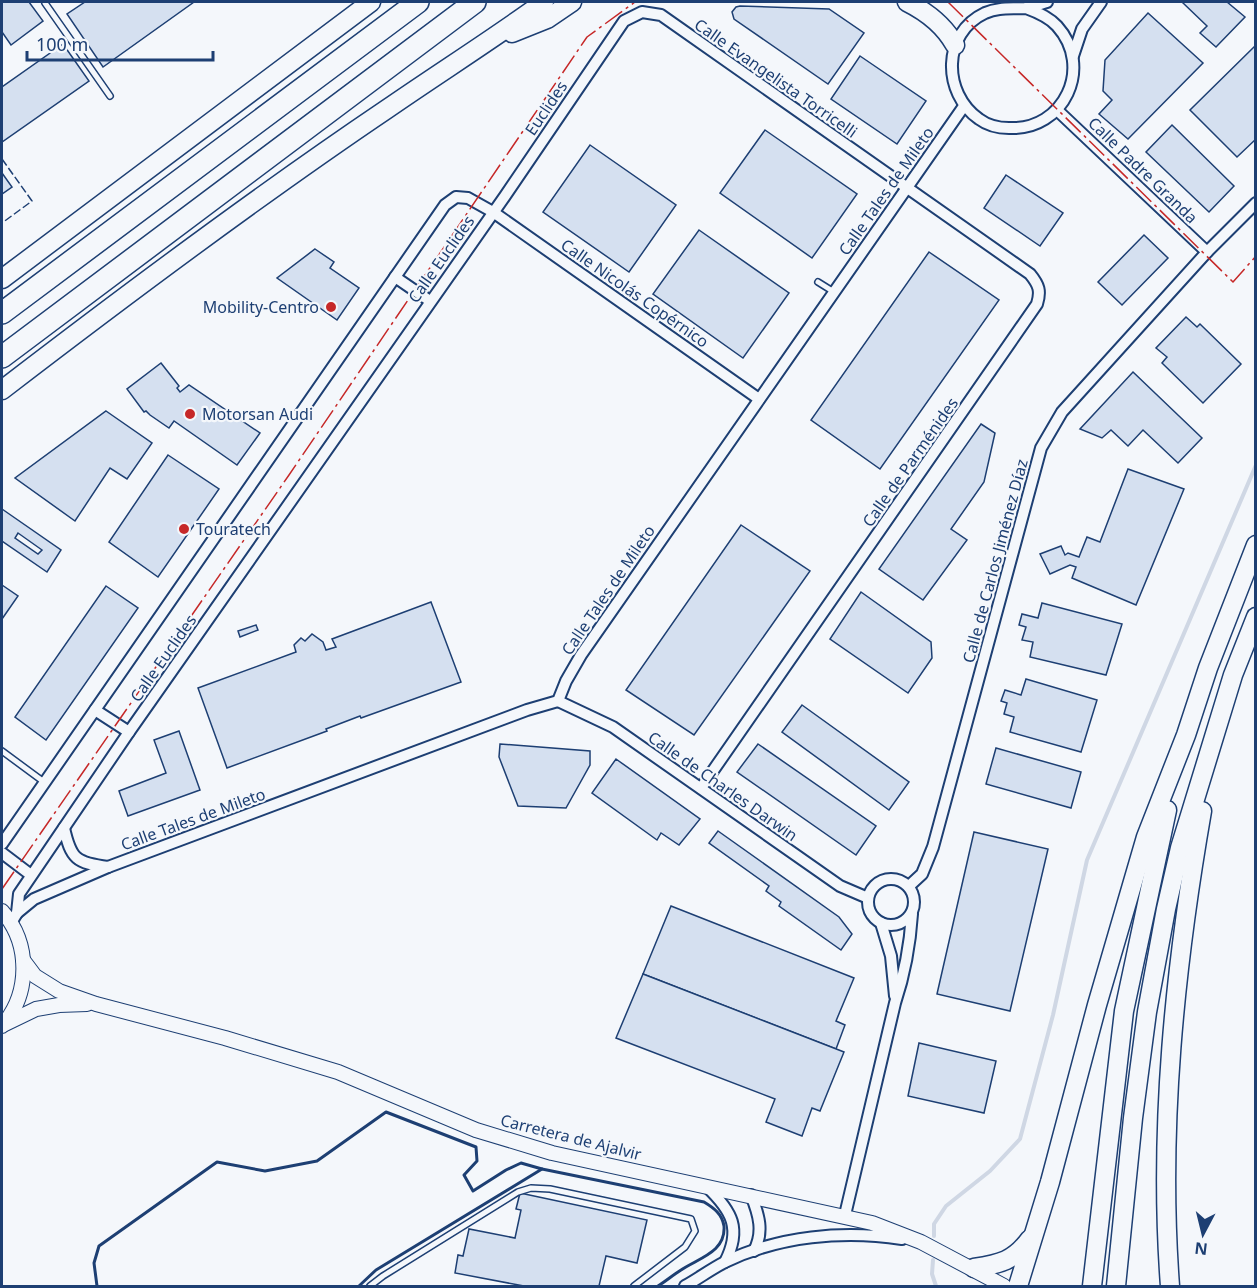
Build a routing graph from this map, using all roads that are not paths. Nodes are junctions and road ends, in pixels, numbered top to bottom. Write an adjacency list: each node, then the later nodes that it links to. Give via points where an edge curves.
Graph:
1 (371, 2): 23 (highway)
2 (418, 2): 27 (highway)
3 (475, 2): 28 (highway)
4 (544, 2): 12 (highway)
5 (572, 2): 12 (highway, via 547,19)
6 (907, 2): 13 (highway, via 924,10 945,29)
7 (1047, 2): 10 (street)
8 (1101, 2): 14 (street, via 1082,29)
9 (45, 3): 15 (lane)
10 (1026, 8): 13 (street, via 1004,7 984,14 966,27); 14 (street, via 1056,25)
11 (624, 21): 18 (street, Calle Evangelista Torricelli, via 642,12 661,15); 20 (street, Euclides)
12 (488, 43): 29 (highway, via 386,109 170,263)
13 (955, 45): 16 (street, via 951,66 954,87)
14 (1073, 56): 17 (street, via 1068,94)
15 (110, 96)
16 (964, 106): 17 (street, via 980,120 999,128 1020,129); 18 (street, Calle Tales de Mileto)
17 (1057, 110): 21 (street, Calle Padre Granda)
18 (905, 188): 25 (street, Calle Tales de Mileto); 40 (street, Calle de Parménides, via 1030,274 1038,284 1037,304)
19 (1256, 203): 21 (street, Calle de Carlos Jiménez Díaz)
20 (493, 212): 22 (street, Calle Euclides, via 468,198 456,197 445,205); 26 (street, Calle Euclides); 30 (street, Calle Nicolás Copérnico)
21 (1207, 252): 46 (street, Calle de Carlos Jiménez Díaz, via 1062,412 1041,448 933,847 922,874)
22 (395, 277): 26 (street); 34 (street, Calle Euclides)
23 (2, 279)
24 (818, 282): 25 (lane)
25 (834, 292): 30 (street, Calle Tales de Mileto)
26 (430, 301): 35 (street, Calle Euclides)
27 (2, 313)
28 (2, 357)
29 (2, 390)
30 (759, 399): 33 (street, Calle Tales de Mileto, via 581,655)
31 (1256, 545): 36 (highway)
32 (1256, 617): 37 (highway, via 1233,675)
33 (558, 701): 40 (street, Calle de Charles Darwin, via 613,727); 44 (street, Calle Tales de Mileto)
34 (95, 710): 35 (street); 39 (street, Calle Euclides)
35 (129, 732): 41 (street, Calle Euclides)
36 (1186, 735): 61 (highway, via 1146,837 1126,902); 71 (highway, via 1159,840 1124,1011)
37 (1214, 742): 72 (highway, via 1180,848 1147,1012); 73 (highway, via 1174,1013 1166,1233)
38 (2, 751): 39 (lane)
39 (44, 782): 42 (street, Calle Euclides)
40 (701, 788): 47 (street, Calle de Charles Darwin, via 840,886)
41 (64, 828): 44 (street, Calle Tales de Mileto, via 68,848 75,858); 45 (street, Calle Euclides)
42 (2, 844)
43 (2, 853): 45 (street)
44 (108, 867): 50 (street, Calle Tales de Mileto, via 34,899)
45 (31, 875): 50 (street, Calle Euclides, via 20,894)
46 (909, 886): 47 (street, via 890,879 873,888); 49 (street, via 915,904)
47 (868, 898): 51 (street, via 873,917)
48 (2, 911): 50 (street)
49 (912, 914): 51 (street, via 893,926); 53 (street, via 909,954)
50 (14, 918): 52 (street)
51 (881, 923): 53 (street, via 891,956)
52 (23, 960): 54 (street, Carretera de Ajalvir, via 35,976 59,991); 55 (street, via 20,995)
53 (896, 1003): 60 (street)
54 (96, 1004): 55 (street, Carretera de Ajalvir, via 36,1009); 56 (street, Carretera de Ajalvir, via 338,1072 476,1130 552,1153)
55 (2, 1025)
56 (705, 1185): 57 (street, Carretera de Ajalvir); 59 (street)
57 (735, 1192): 58 (street, Carretera de Ajalvir); 59 (street)
58 (751, 1195): 60 (street, Carretera de Ajalvir); 63 (street, via 760,1229)
59 (726, 1207): 64 (street, via 734,1237)
60 (845, 1215): 62 (street, Carretera de Ajalvir)
61 (1036, 1231): 65 (highway, via 1021,1251 1005,1262); 70 (highway)
62 (921, 1242): 63 (street, via 852,1234 788,1241); 65 (street, Carretera de Ajalvir)
63 (754, 1251): 64 (street)
64 (725, 1262): 68 (street)
65 (974, 1269): 69 (street, Carretera de Ajalvir)
66 (370, 1287): 67 (lane, via 518,1192 531,1188 691,1219 695,1231 684,1247)
67 (634, 1287)
68 (685, 1287)
69 (1005, 1287)
70 (1018, 1287)
71 (1092, 1287)
72 (1116, 1287)
73 (1170, 1287)

